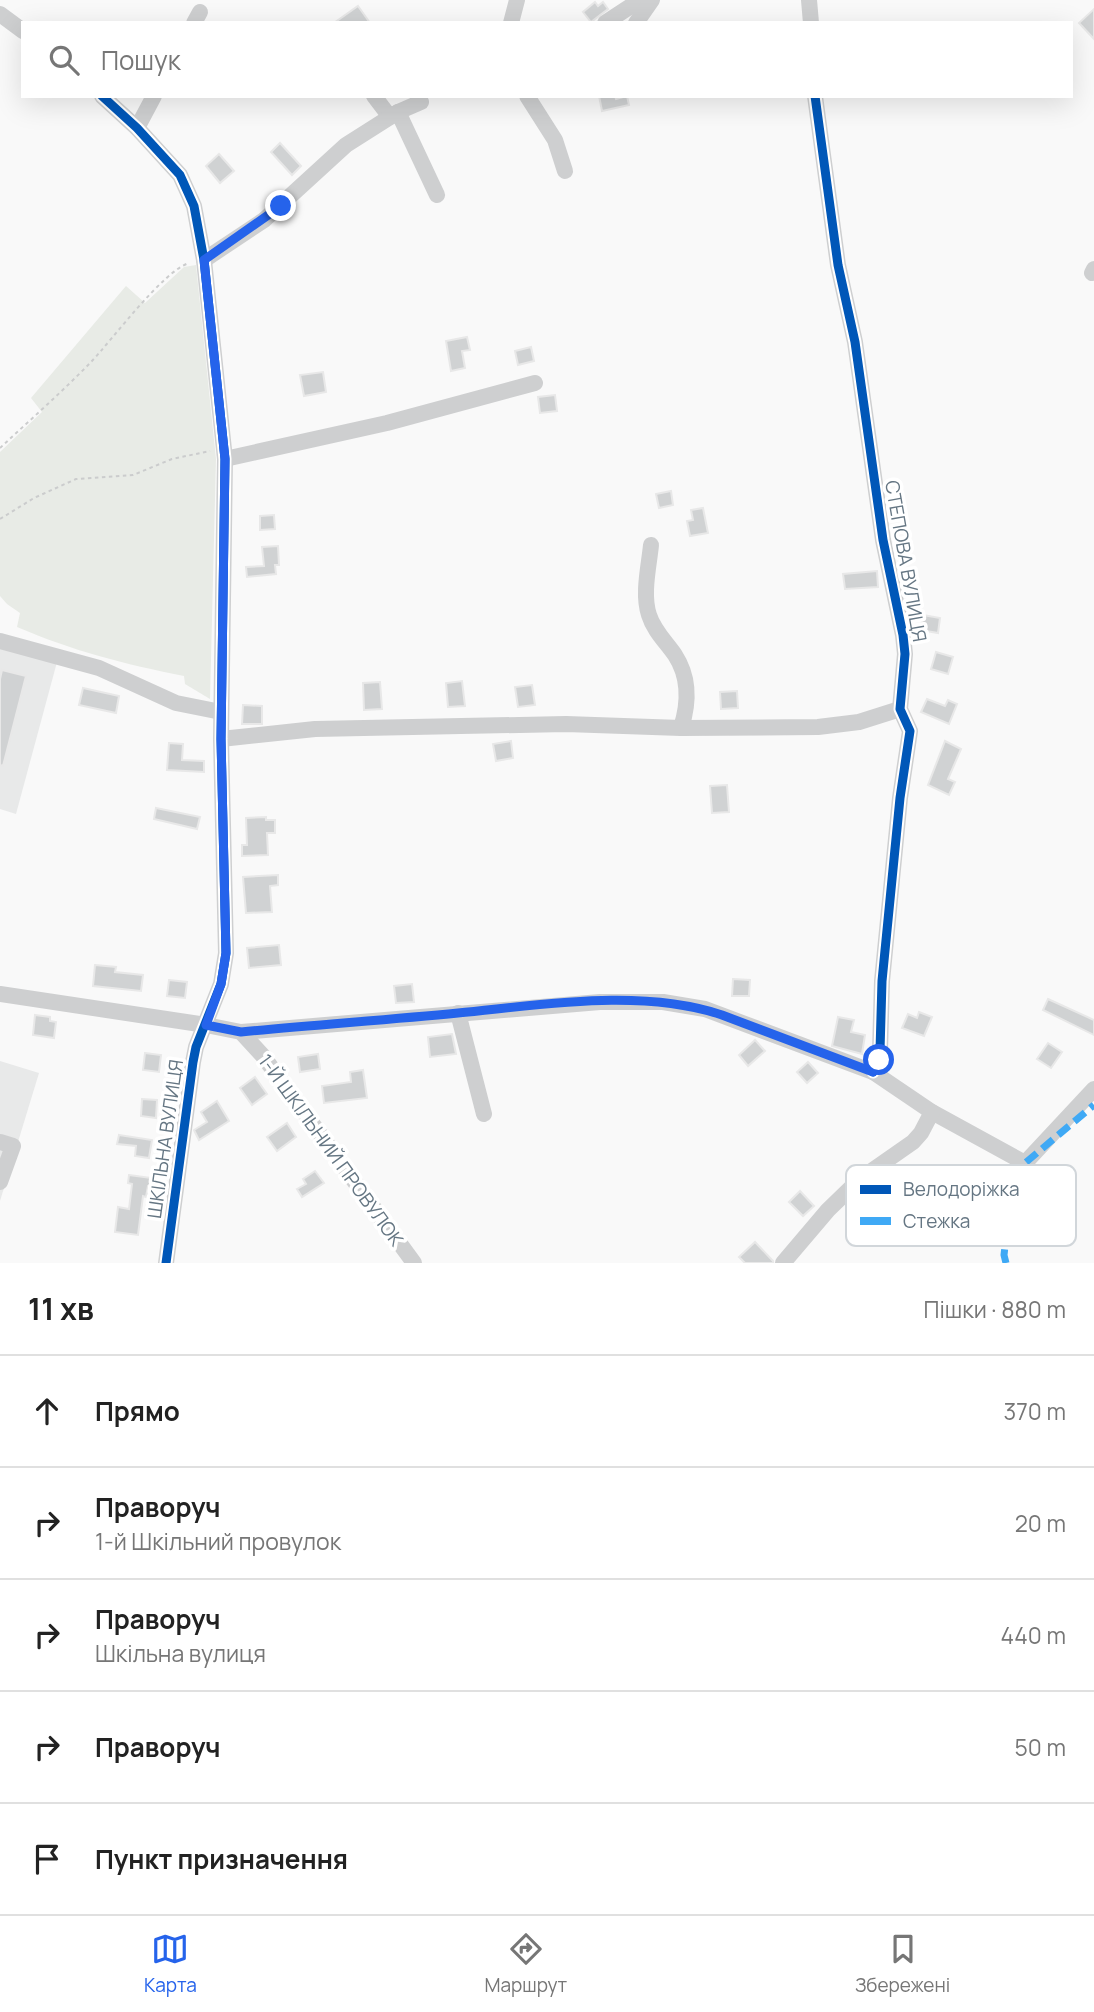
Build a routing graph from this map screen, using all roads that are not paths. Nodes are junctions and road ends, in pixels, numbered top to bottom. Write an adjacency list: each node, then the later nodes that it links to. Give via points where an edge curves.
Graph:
1 (517, 0): 6 (street)
2 (639, 0): 7 (street)
3 (652, 0): 8 (street)
4 (812, 1): 9 (street)
5 (0, 14): 10 (street)
6 (512, 21)
7 (608, 21)
8 (637, 21)
9 (811, 21)
10 (21, 30)
11 (105, 98): 18 (street, ШКІЛЬНА ВУЛИЦЯ)
12 (153, 98): 18 (street)
13 (376, 98): 17 (street)
14 (528, 98): 19 (street, via 555,140)
15 (815, 98): 26 (street, СТЕПОВА ВУЛИЦЯ, via 838,265 903,635)
16 (421, 102): 17 (street)
17 (394, 115): 20 (street); 21 (street, via 346,145 264,220)
18 (137, 128): 21 (street, ШКІЛЬНА ВУЛИЦЯ, via 186,183)
19 (565, 171)
20 (437, 195)
21 (204, 260): 23 (street, ШКІЛЬНА ВУЛИЦЯ)
22 (535, 383): 23 (street, via 387,423)
23 (225, 454): 27 (street, ШКІЛЬНА ВУЛИЦЯ)
24 (650, 545): 28 (street, via 647,604 685,677 687,703)
25 (0, 641): 27 (street, via 99,668 176,703)
26 (900, 709): 28 (street, via 859,722 818,727); 36 (street, СТЕПОВА ВУЛИЦЯ, via 910,731 882,981 880,1051)
27 (221, 712): 29 (street, ШКІЛЬНА ВУЛИЦЯ)
28 (681, 728): 29 (street, via 566,724 315,729)
29 (221, 739): 32 (street, ШКІЛЬНА ВУЛИЦЯ, via 226,953)
30 (0, 994): 32 (street)
31 (458, 1013): 33 (street); 36 (street, via 600,1002 684,1005); 39 (street)
32 (206, 1025): 34 (street); 44 (street, ШКІЛЬНА ВУЛИЦЯ, via 193,1062)
33 (268, 1030): 34 (street); 35 (street)
34 (241, 1032): 35 (street, 1-Й ШКІЛЬНИЙ ПРОВУЛОК)
35 (263, 1056): 45 (street, 1-Й ШКІЛЬНИЙ ПРОВУЛОК)
36 (873, 1072): 38 (street)
37 (1094, 1089): 38 (street, via 1025,1163)
38 (932, 1112): 41 (street, via 913,1142)
39 (484, 1114)
40 (0, 1142): 42 (street, via 13,1146)
41 (880, 1165)
42 (0, 1182)
43 (846, 1193): 46 (street)
44 (166, 1263)
45 (414, 1263)
46 (783, 1263)

